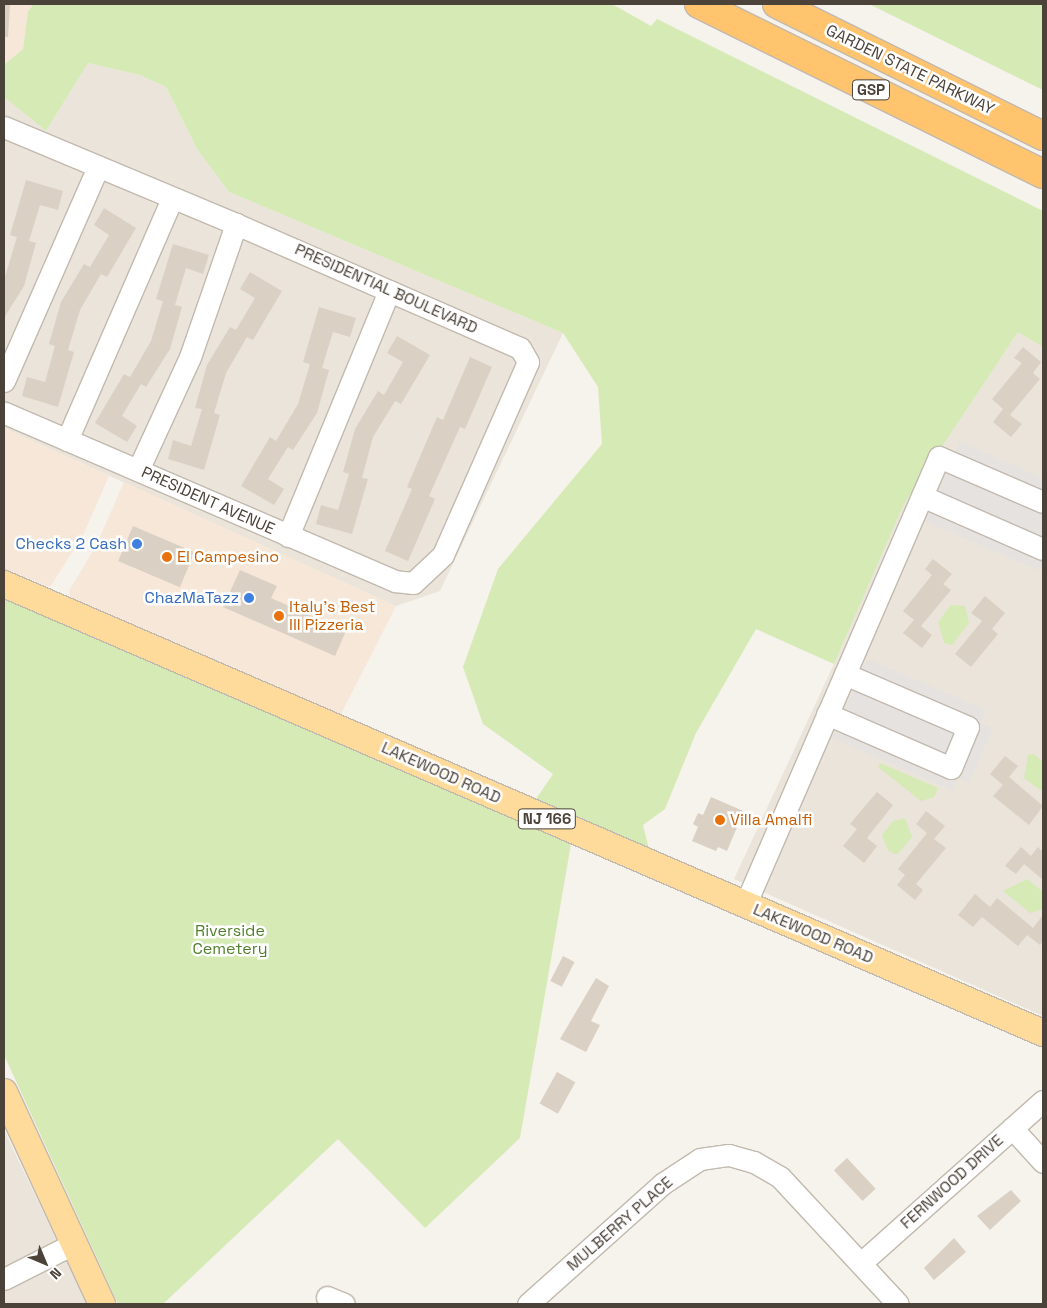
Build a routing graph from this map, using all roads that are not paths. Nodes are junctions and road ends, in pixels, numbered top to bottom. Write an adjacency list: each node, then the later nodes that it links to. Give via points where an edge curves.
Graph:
1 (684, 4): 4 (highway)
2 (699, 4): 4 (highway, GSP)
3 (777, 4): 6 (highway, GARDEN STATE PARKWAY / GSP)
4 (842, 76): 8 (highway, GSP)
5 (4, 127): 7 (street, PRESIDENTIAL BOULEVARD)
6 (1043, 136)
7 (98, 167): 9 (street, PRESIDENTIAL BOULEVARD); 12 (street)
8 (1043, 174)
9 (172, 198): 10 (street, PRESIDENTIAL BOULEVARD); 14 (street)
10 (236, 224): 11 (street, PRESIDENTIAL BOULEVARD); 15 (street, via 190,357)
11 (389, 291): 18 (street); 20 (street, PRESIDENTIAL BOULEVARD, via 520,348 528,362 443,555)
12 (4, 381)
13 (4, 413): 14 (street, PRESIDENT AVENUE)
14 (67, 440): 15 (street, PRESIDENT AVENUE)
15 (138, 470): 18 (street, PRESIDENT AVENUE)
16 (922, 496): 17 (street, via 939,457); 19 (street); 22 (street)
17 (1043, 502)
18 (288, 536): 20 (street, PRESIDENT AVENUE, via 395,581)
19 (1043, 549)
20 (413, 582)
21 (4, 584): 24 (main road, LAKEWOOD ROAD / NJ 166)
22 (845, 674): 23 (street); 23 (street, via 968,727 951,768)
23 (827, 714): 24 (street)
24 (745, 904): 25 (main road, LAKEWOOD ROAD / NJ 166)
25 (1043, 1033)
26 (4, 1092): 30 (main road)
27 (1043, 1101): 28 (street, FERNWOOD DRIVE)
28 (1012, 1128): 29 (street); 31 (street, FERNWOOD DRIVE)
29 (1043, 1162)
30 (73, 1244): 32 (street); 33 (main road)
31 (861, 1263): 34 (street, MULBERRY PLACE, via 780,1177 754,1162 729,1156 700,1159 662,1184); 35 (street, MULBERRY PLACE)
32 (4, 1279)
33 (102, 1304)
34 (528, 1304)
35 (898, 1304)

